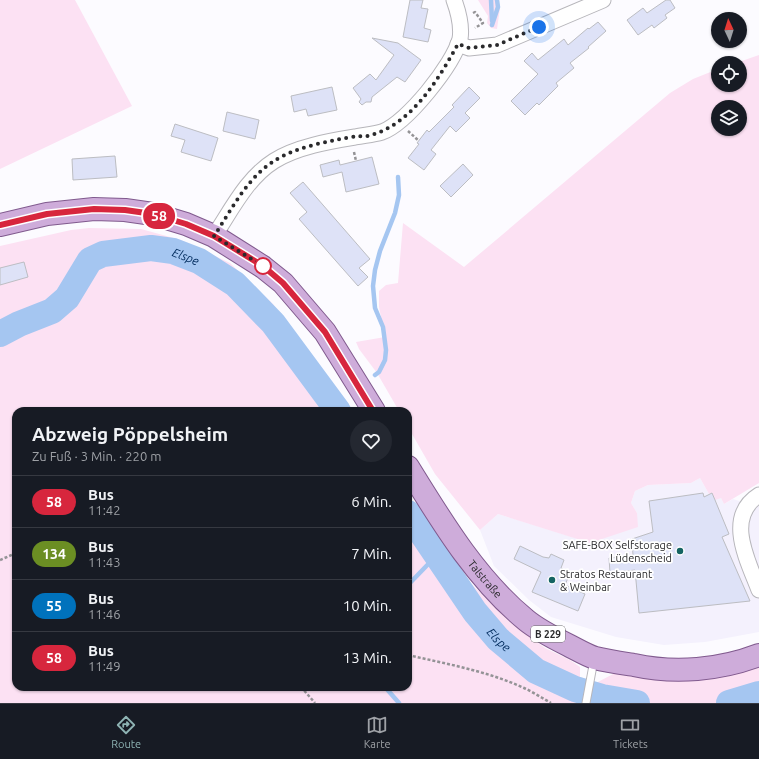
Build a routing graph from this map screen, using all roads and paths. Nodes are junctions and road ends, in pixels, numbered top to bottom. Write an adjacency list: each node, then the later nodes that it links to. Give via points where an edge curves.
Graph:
1 (454, 0): 3 (street, via 459,22)
2 (604, 0): 3 (street, via 497,45 469,48)
3 (458, 44): 5 (street, via 447,65 417,105 391,128 365,137 292,151 275,160 247,186)
4 (0, 225): 5 (main road, via 47,214 94,209 125,210 153,214)
5 (214, 236): 6 (main road, via 263,266 283,283 325,332)
6 (372, 407)
7 (412, 474): 14 (main road, Talstraße / B 229, via 440,520 480,574 527,620)
8 (759, 495): 11 (street, via 744,509 741,523 742,543)
9 (12, 555): 10 (path)
10 (0, 560)
11 (759, 590)
12 (759, 655): 14 (main road, Talstraße / B 229, via 707,668 670,670)
13 (412, 656): 17 (path, via 493,676 524,688)
14 (593, 667): 18 (lane)
15 (304, 691): 16 (path)
16 (315, 703)
17 (551, 703)
18 (587, 703)

